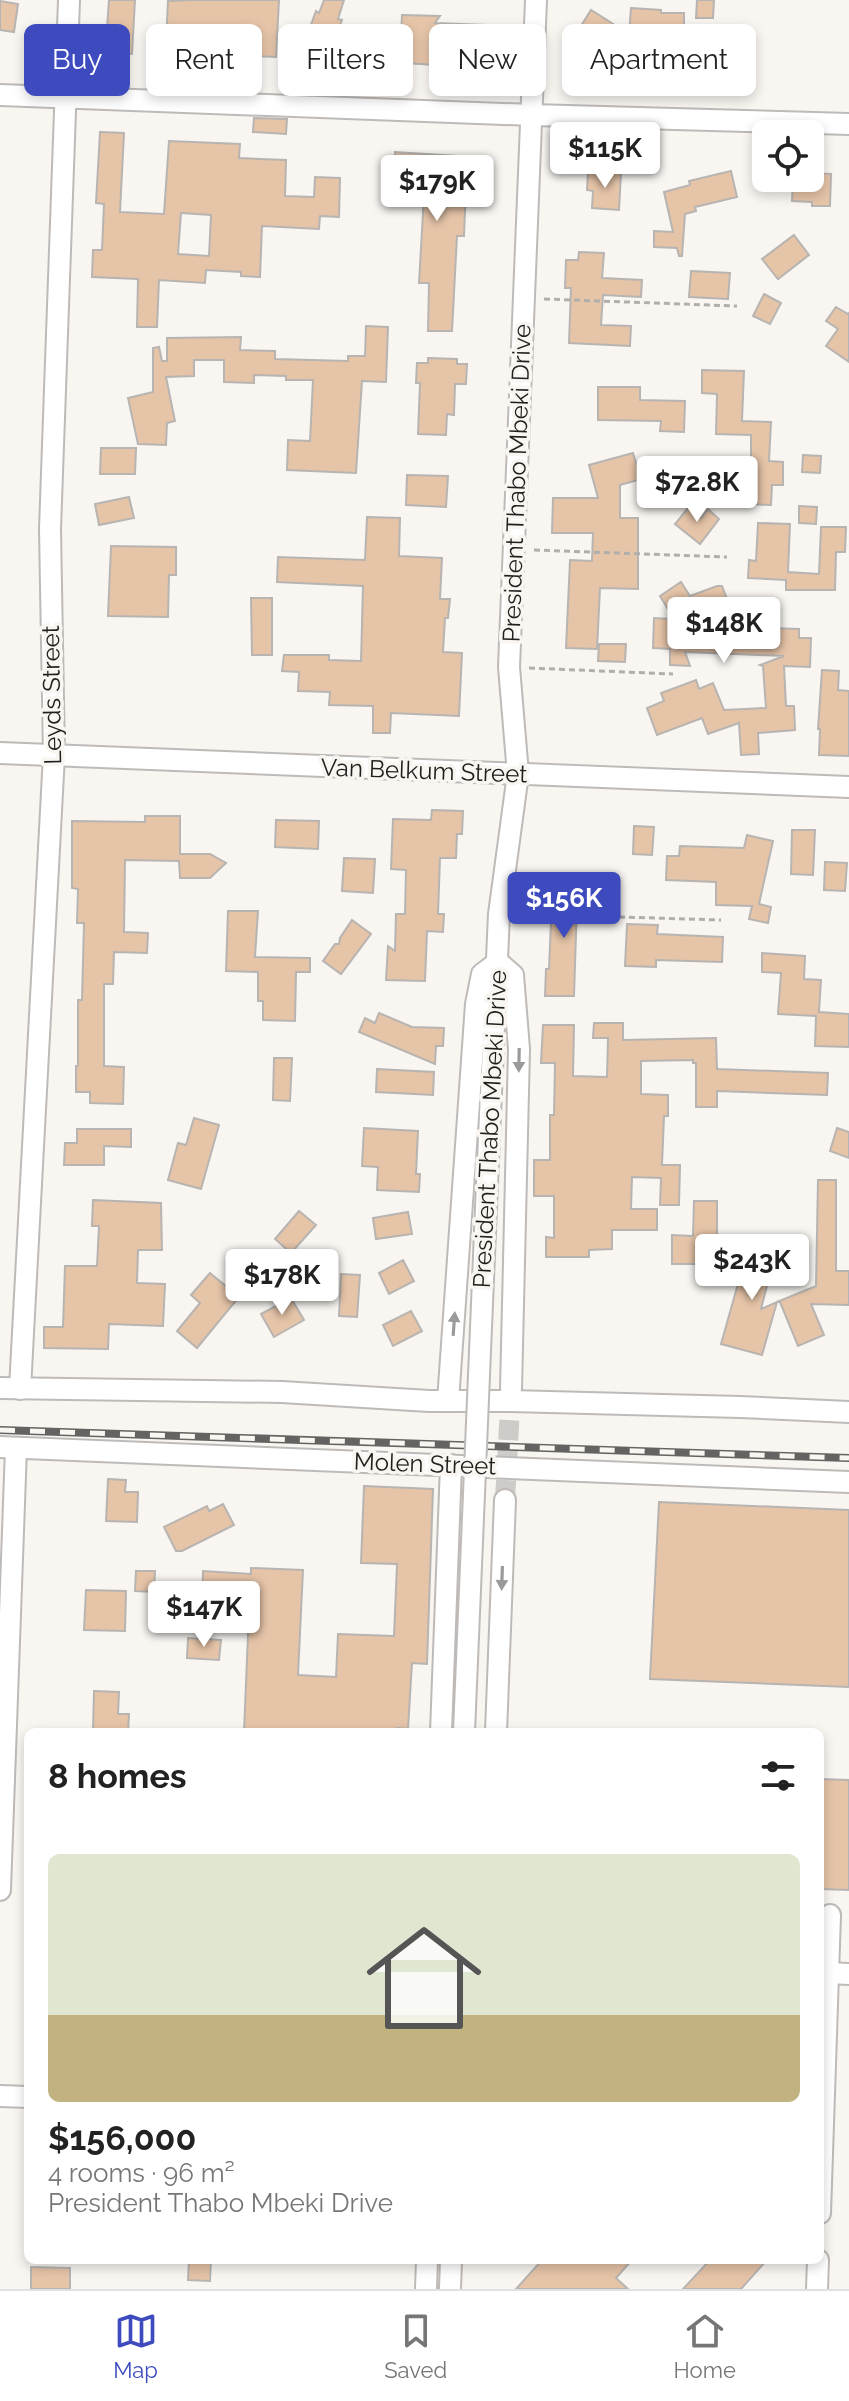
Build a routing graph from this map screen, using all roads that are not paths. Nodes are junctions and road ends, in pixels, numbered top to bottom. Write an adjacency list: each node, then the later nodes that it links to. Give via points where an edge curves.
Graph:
1 (69, 0): 4 (street, Leyds Street)
2 (536, 0): 5 (street, President Thabo Mbeki Drive)
3 (0, 95): 4 (street)
4 (66, 97): 5 (street); 8 (street, Leyds Street, via 50,529)
5 (532, 115): 6 (street); 9 (street, President Thabo Mbeki Drive, via 509,667)
6 (849, 124)
7 (0, 753): 8 (street, Van Belkum Street)
8 (54, 755): 9 (street, Van Belkum Street); 12 (street, Leyds Street)
9 (518, 774): 10 (street, Van Belkum Street); 11 (street, President Thabo Mbeki Drive, via 499,914)
10 (849, 787)
11 (498, 962): 13 (street, one-way to 13, via 513,975 519,1049); 14 (street, one-way to 11, via 476,1004 482,974); 21 (street, President Thabo Mbeki Drive, bridge)
12 (10, 1388): 14 (street, via 282,1392)
13 (511, 1389)
14 (448, 1401): 15 (street)
15 (849, 1412)
16 (8, 1447): 17 (street, Molen Street); 23 (street)
17 (451, 1465): 18 (street, Molen Street); 20 (street)
18 (849, 1482)
19 (505, 1500): 22 (street, one-way to 22)
20 (441, 1728)
21 (464, 1728)
22 (496, 1728)
23 (0, 1890)
24 (833, 1915): 25 (street)
25 (839, 1974): 30 (street)
26 (0, 2089): 27 (street)
27 (24, 2090)
28 (0, 2096): 29 (street)
29 (24, 2097)
30 (824, 2163)
31 (427, 2264): 34 (street)
32 (451, 2264): 35 (street)
33 (818, 2264): 36 (street)
34 (426, 2289)
35 (450, 2289)
36 (817, 2289)

